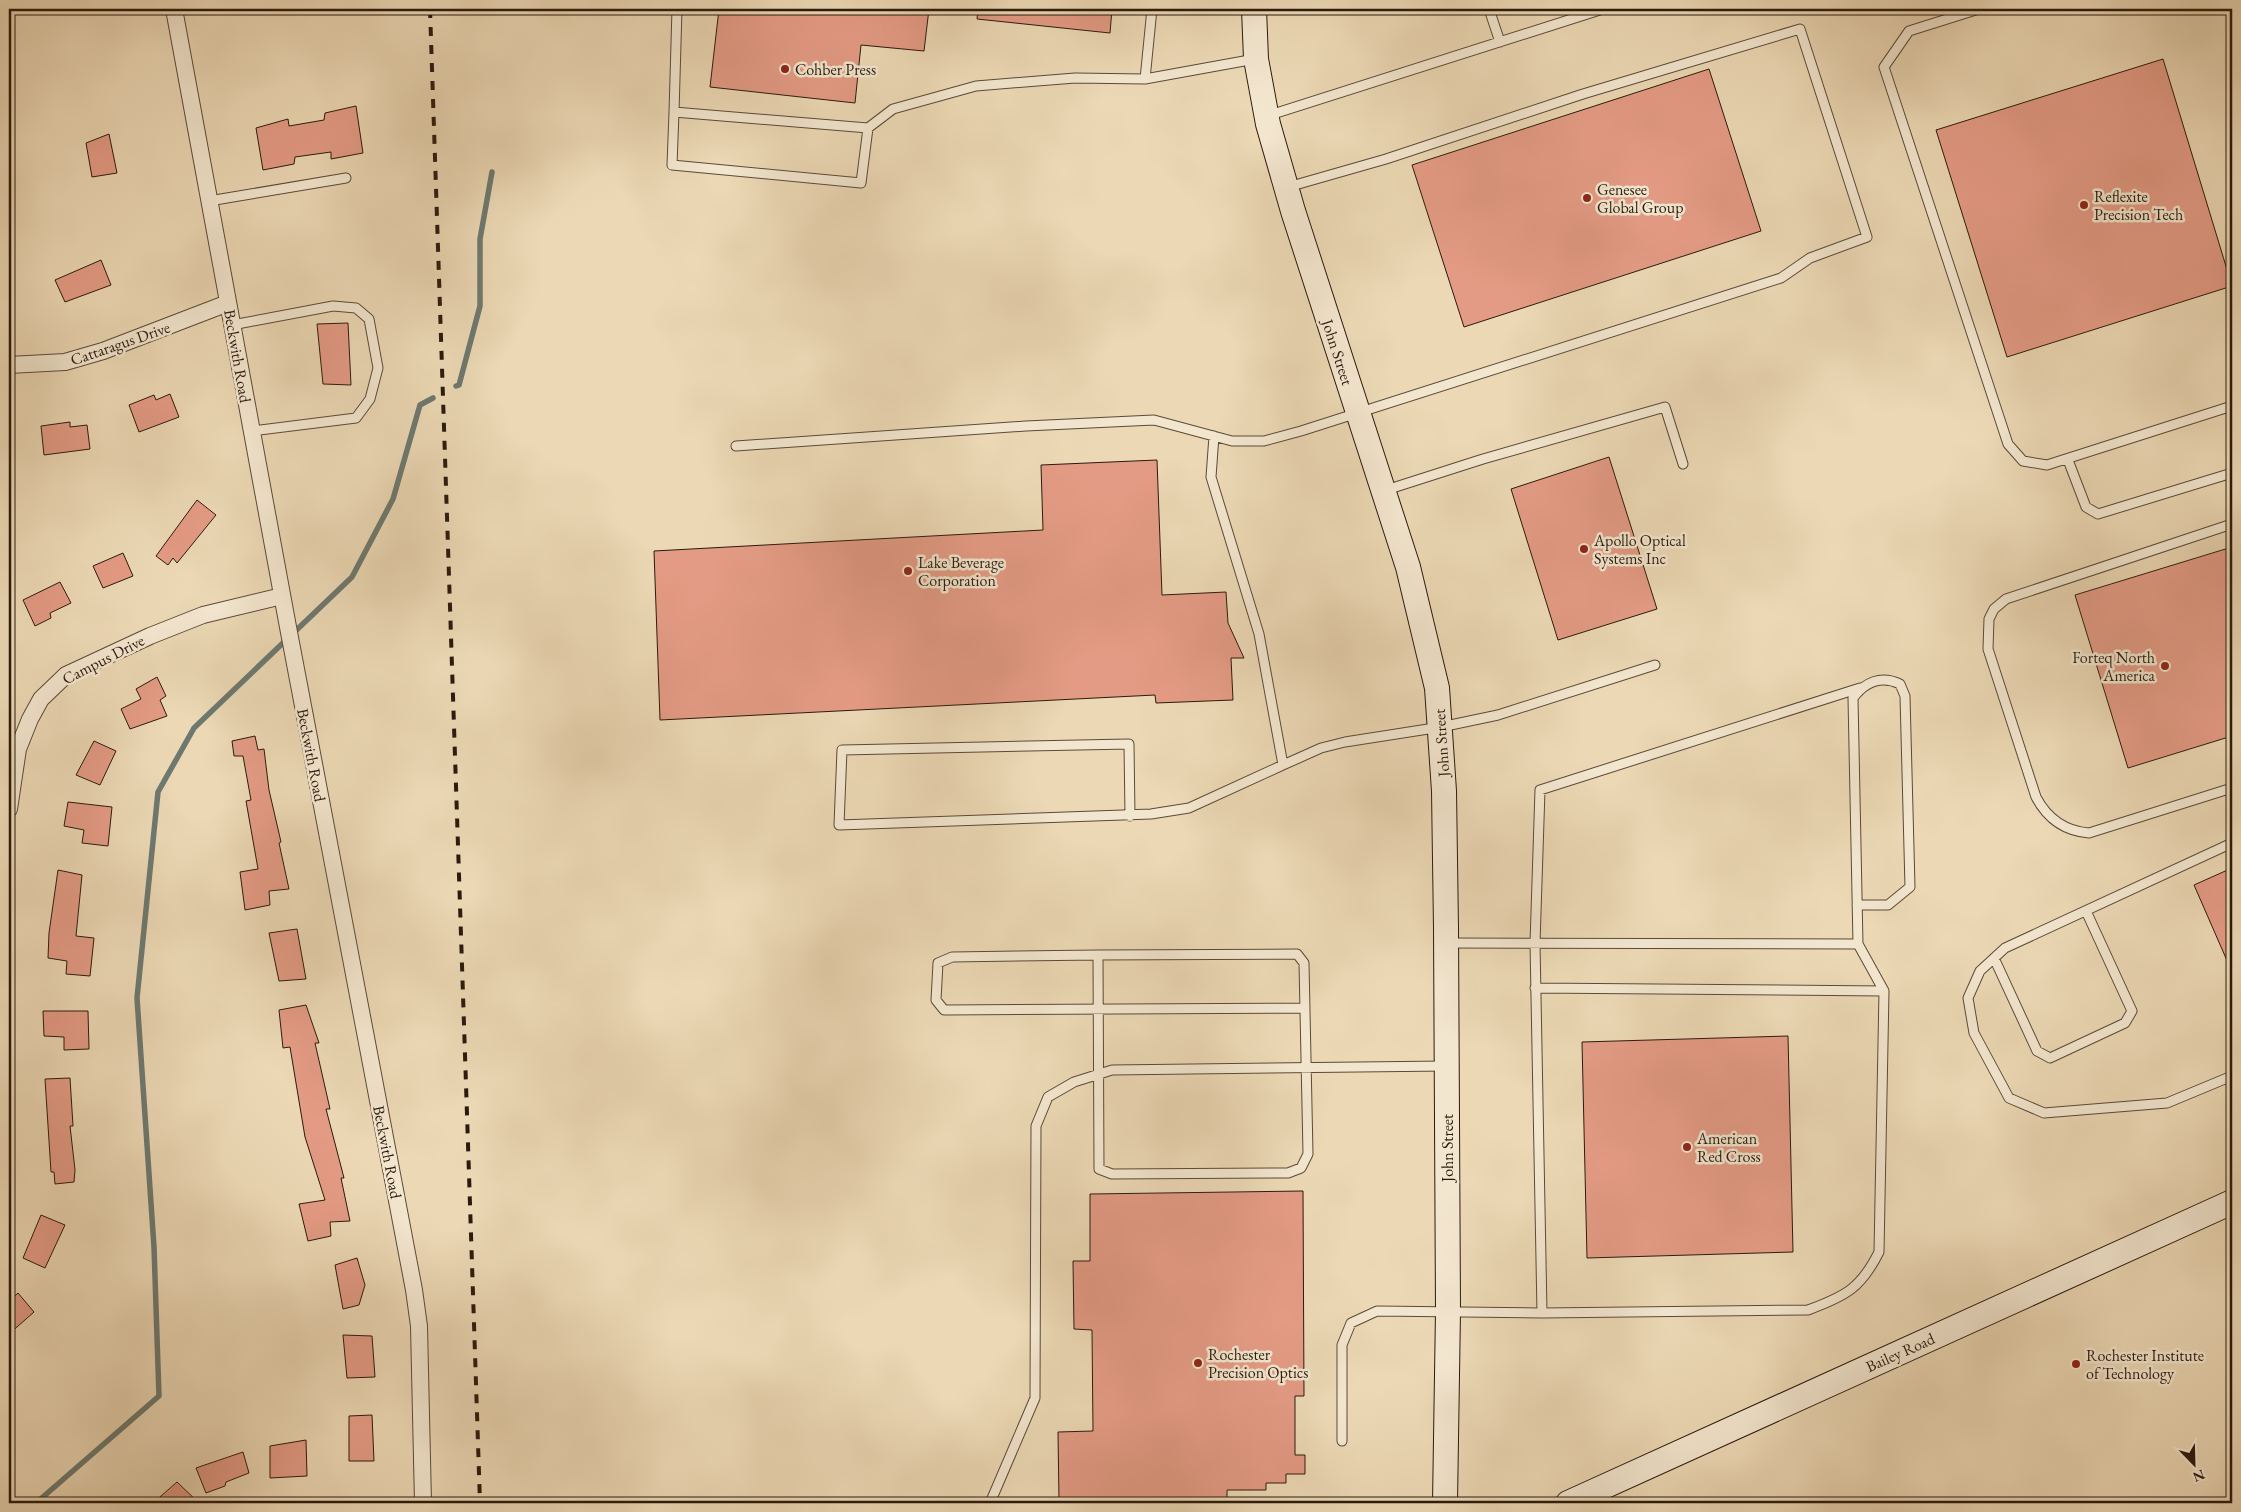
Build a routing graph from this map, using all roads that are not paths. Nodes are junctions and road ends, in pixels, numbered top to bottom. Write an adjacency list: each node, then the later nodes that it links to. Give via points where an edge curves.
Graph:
1 (174, 9): 16 (street, Beckwith Road)
2 (677, 9): 11 (lane)
3 (1152, 9): 10 (lane)
4 (1254, 9): 9 (street, John Street)
5 (1489, 9): 8 (lane)
6 (1603, 9): 8 (lane)
7 (1978, 9): 25 (lane, via 1909,31 1884,68 2008,444 2023,461 2047,465)
8 (1500, 42): 12 (lane)
9 (1256, 59): 10 (lane); 12 (street, John Street)
10 (1145, 79): 13 (lane, via 1075,78 976,86 893,109)
11 (674, 112): 13 (lane); 13 (lane, via 672,165 862,183)
12 (1266, 116): 15 (street, John Street)
13 (868, 128)
14 (346, 178): 16 (lane)
15 (1286, 188): 21 (street, John Street); 21 (lane, via 1386,159 1583,94 1800,30 1867,237 1810,258 1781,278)
16 (209, 201): 17 (street, Beckwith Road)
17 (228, 303): 18 (street, Beckwith Road); 19 (street, Cattaragus Drive, via 103,351 65,362)
18 (232, 325): 22 (street, Beckwith Road); 22 (lane, via 333,306 356,308 369,319 378,368 370,399 356,418)
19 (9, 365)
20 (2232, 406): 25 (lane)
21 (1357, 412): 23 (lane, via 1264,441 1232,441); 28 (street, John Street)
22 (252, 431): 30 (street, Beckwith Road)
23 (1214, 436): 24 (lane, via 1154,420); 34 (lane, via 1212,477 1259,634)
24 (736, 446)
25 (2068, 460): 27 (lane, via 2086,507 2098,514)
26 (1683, 464): 28 (lane, via 1665,407)
27 (2232, 473)
28 (1383, 491): 33 (street, John Street, via 1408,567 1425,634 1437,688)
29 (2232, 524): 35 (lane, via 2006,599 1989,619 1988,649 2036,797 2045,812 2058,823 2089,833)
30 (282, 596): 36 (street, Campus Drive, via 203,615 66,675 41,699 30,719 18,749); 58 (street, Beckwith Road, via 414,1290 419,1326)
31 (1656, 665): 33 (lane, via 1498,715)
32 (1860, 688): 39 (lane, via 1853,698); 39 (lane, via 1873,680 1891,680 1900,684 1904,696 1910,887 1888,905); 42 (lane, via 1540,790)
33 (1441, 727): 34 (lane, via 1345,742 1321,748); 41 (street, John Street)
34 (1283, 765): 37 (lane, via 1189,808)
35 (2232, 788)
36 (9, 809)
37 (1130, 816): 37 (lane, via 839,825 842,750 1129,744)
38 (2232, 843): 40 (lane)
39 (1857, 905): 43 (lane)
40 (2086, 911): 45 (lane, via 2005,948); 45 (lane, via 2132,1011 2125,1023 2050,1058 2037,1051)
41 (1446, 943): 42 (lane); 50 (street, John Street)
42 (1534, 943): 43 (lane); 46 (lane)
43 (1858, 944): 47 (lane)
44 (1098, 955): 48 (lane, via 1297,954 1304,963); 49 (lane); 49 (lane, via 952,957 938,963 936,1000 944,1010)
45 (1994, 958): 53 (lane, via 1980,971 1968,998 1974,1033 2009,1098 2044,1113 2166,1103)
46 (1535, 988): 47 (lane); 56 (lane)
47 (1884, 991): 56 (lane, via 1879,1252 1868,1275 1841,1298 1808,1310)
48 (1305, 1008): 49 (lane); 51 (lane)
49 (1098, 1009): 52 (lane)
50 (1447, 1066): 51 (lane); 55 (street, John Street)
51 (1306, 1068): 52 (lane, via 1112,1070); 52 (lane, via 1308,1154 1301,1168 1288,1173 1112,1174 1099,1169)
52 (1097, 1075): 59 (lane, via 1074,1082 1048,1097 1036,1126 1035,1398)
53 (2232, 1076)
54 (2232, 1202): 61 (street, Bailey Road)
55 (1448, 1311): 56 (lane); 57 (lane, via 1376,1311 1351,1324 1342,1345); 60 (street, John Street)
56 (1542, 1313)
57 (1342, 1441)
58 (423, 1503)
59 (990, 1503)
60 (1445, 1503)
61 (1568, 1503)

